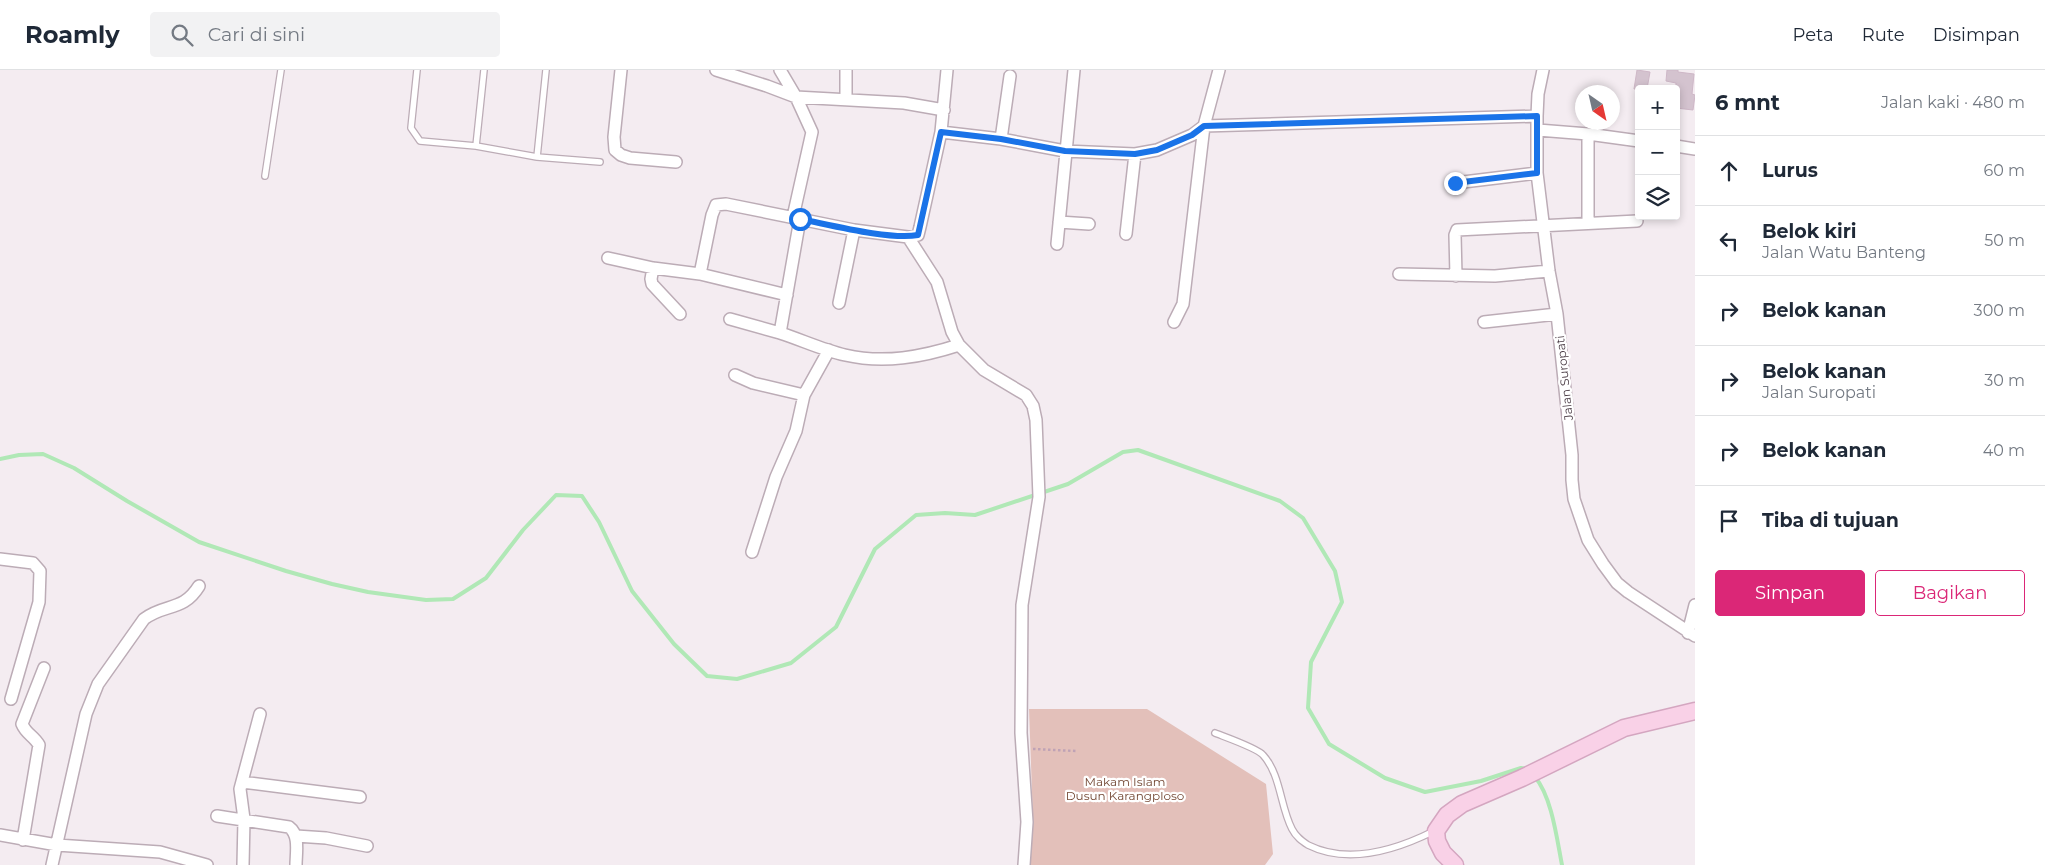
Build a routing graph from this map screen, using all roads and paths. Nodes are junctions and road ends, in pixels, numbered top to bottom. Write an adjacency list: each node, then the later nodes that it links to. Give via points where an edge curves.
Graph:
1 (281, 70): 34 (lane)
2 (417, 70): 25 (lane, via 411,128 417,139 420,142)
3 (484, 70): 25 (lane)
4 (546, 70): 30 (lane)
5 (621, 70): 32 (street, via 614,137 616,150 630,158)
6 (716, 70): 13 (street)
7 (780, 70): 15 (street)
8 (846, 70): 16 (street)
9 (947, 70): 17 (street)
10 (1074, 70): 28 (street)
11 (1219, 70): 19 (street)
12 (1543, 70): 18 (street, Jalan Suropati)
13 (730, 72): 15 (street)
14 (1010, 76): 23 (street)
15 (800, 97): 16 (street); 36 (street, via 812,132)
16 (846, 99): 17 (street)
17 (944, 110): 21 (street)
18 (1537, 116): 19 (street); 20 (street, Jalan Suropati)
19 (1204, 126): 29 (street, via 1192,135 1157,150); 57 (street, via 1183,304)
20 (1538, 130): 22 (street); 33 (street, Jalan Suropati)
21 (941, 132): 23 (street); 43 (street)
22 (1588, 134): 24 (street); 39 (street)
23 (1001, 139): 28 (street)
24 (1635, 140)
25 (476, 146): 30 (lane)
26 (1680, 147): 27 (street)
27 (1695, 149)
28 (1065, 151): 29 (street); 38 (street)
29 (1135, 154): 44 (street)
30 (537, 157): 31 (lane)
31 (600, 162)
32 (676, 162)
33 (1537, 173): 35 (street); 41 (street, Jalan Suropati)
34 (265, 176)
35 (1455, 183)
36 (796, 218): 42 (street); 49 (street, via 726,204 716,205); 52 (street)
37 (1637, 221): 39 (street)
38 (1059, 222): 40 (street); 45 (street)
39 (1588, 223): 41 (street)
40 (1089, 224)
41 (1544, 227): 48 (street, Jalan Suropati); 51 (street, via 1457,230)
42 (854, 230): 43 (street); 53 (street)
43 (915, 233): 60 (street, via 937,282)
44 (1126, 234)
45 (1057, 244)
46 (608, 258): 47 (street)
47 (653, 268): 49 (street); 54 (street, via 652,284)
48 (1549, 271): 51 (street); 55 (street, Jalan Suropati)
49 (700, 274): 52 (street)
50 (1399, 274): 51 (street)
51 (1456, 276)
52 (786, 295): 59 (street)
53 (839, 303)
54 (680, 314)
55 (1557, 314): 58 (street); 68 (street, Jalan Suropati, via 1574,499 1588,540 1617,583)
56 (730, 318): 59 (street)
57 (1174, 322)
58 (1484, 322)
59 (780, 333): 61 (street)
60 (959, 345): 61 (street, via 899,359 859,358); 74 (street, via 984,370 1030,399 1036,420 1039,497 1022,605)
61 (829, 350): 63 (street)
62 (735, 375): 63 (street, via 753,383)
63 (804, 395): 64 (street, via 796,431 776,477)
64 (752, 552)
65 (0, 559): 70 (street, via 33,563 40,571 39,602)
66 (199, 586): 84 (street, via 185,603 144,619 98,684 86,714)
67 (1695, 604): 68 (street)
68 (1692, 635)
69 (44, 668): 83 (street, via 22,724 39,745)
70 (11, 698)
71 (1695, 711): 80 (street, via 1624,728 1462,804 1447,815)
72 (260, 714): 76 (street)
73 (1215, 733): 80 (lane, via 1262,753 1272,768 1292,829 1298,838 1320,853 1352,859 1406,845)
74 (1022, 749): 75 (path); 90 (street, via 1027,822)
75 (1076, 751)
76 (242, 782): 77 (street); 79 (street)
77 (360, 797)
78 (217, 816): 79 (street)
79 (244, 819): 82 (street, via 289,827); 88 (street)
80 (1436, 830): 91 (street, via 1443,853)
81 (0, 835): 83 (street)
82 (296, 836): 85 (street); 89 (street)
83 (23, 840): 84 (street)
84 (57, 845): 86 (street); 87 (street, via 160,852)
85 (367, 846)
86 (52, 865)
87 (207, 865)
88 (243, 865)
89 (296, 865)
90 (1024, 865)
91 (1455, 865)

